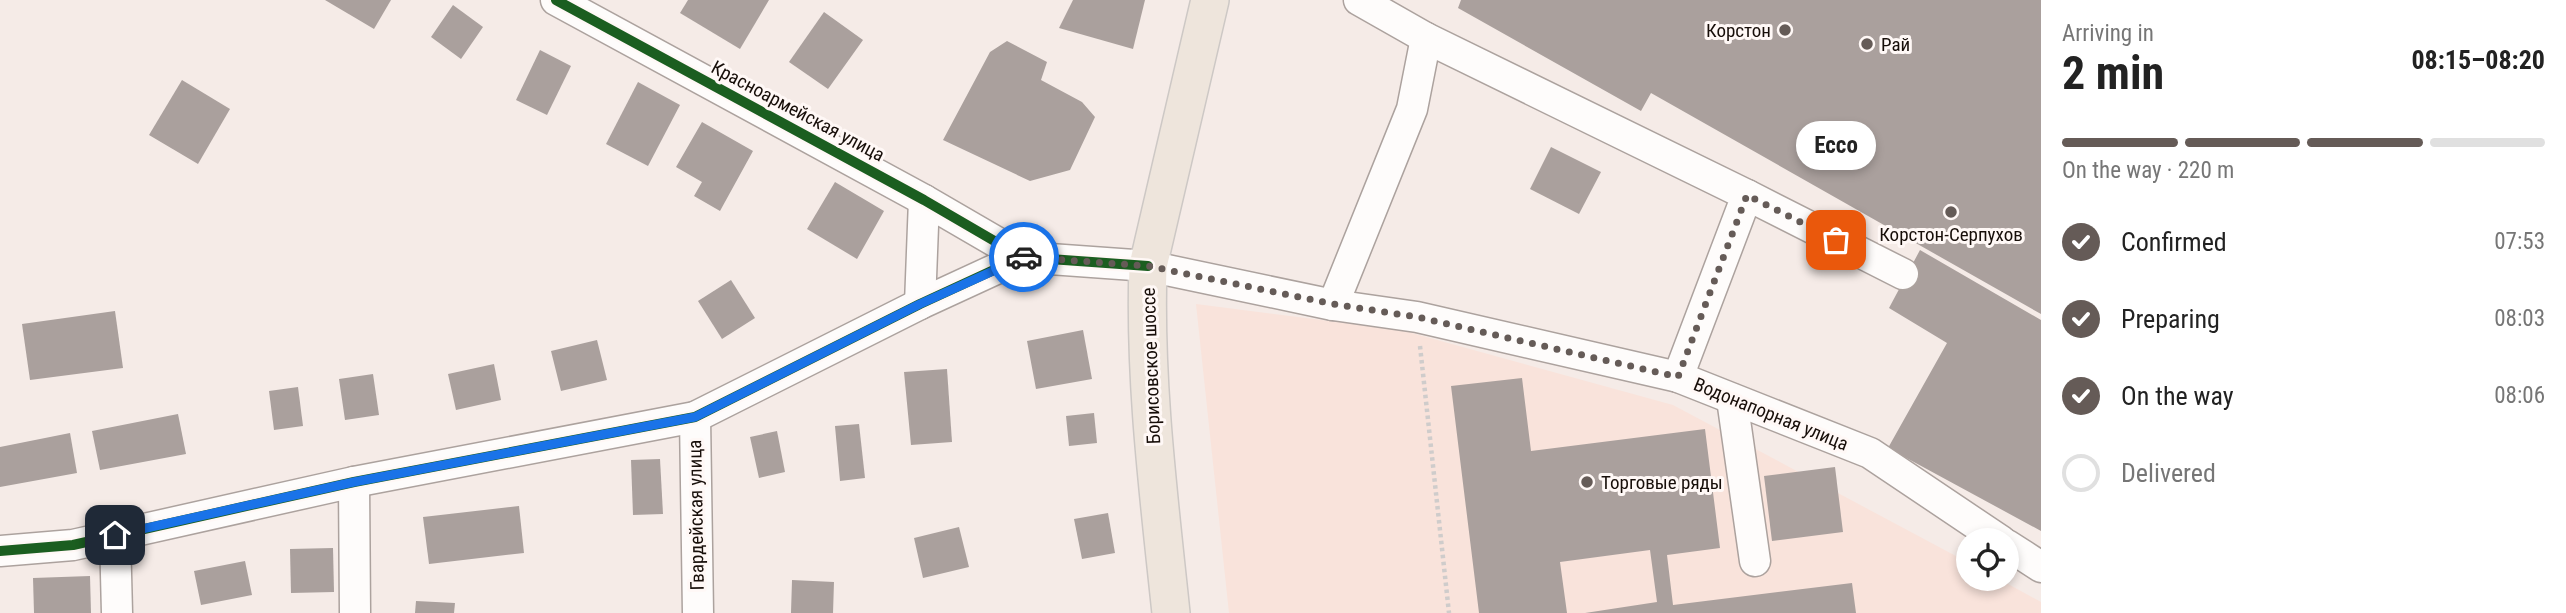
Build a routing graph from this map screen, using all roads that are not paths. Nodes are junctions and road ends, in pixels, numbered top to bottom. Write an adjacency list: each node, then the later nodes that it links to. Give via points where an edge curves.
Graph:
1 (556, 0): 6 (street, Красноармейская улица)
2 (1210, 0): 8 (main road, Борисовское шоссе)
3 (1359, 0): 4 (street)
4 (1426, 38): 5 (street); 11 (street, via 1412,109)
5 (1747, 195): 9 (street); 12 (street)
6 (924, 200): 7 (street, Красноармейская улица); 10 (street)
7 (1023, 257): 8 (street, Водонапорная улица); 10 (street)
8 (1148, 266): 11 (street, Водонапорная улица); 25 (main road, Борисовское шоссе, via 1155,464)
9 (1903, 274)
10 (920, 304): 14 (street)
11 (1333, 304): 12 (street, Водонапорная улица, via 1417,317)
12 (1678, 377): 13 (street, Водонапорная улица)
13 (1732, 399): 16 (street, Водонапорная улица, via 1870,453); 20 (street)
14 (695, 417): 15 (street); 24 (street, Гвардейская улица)
15 (354, 482): 17 (street); 23 (street)
16 (1982, 528)
17 (115, 535): 18 (street, via 73,545); 22 (street)
18 (0, 551)
19 (2019, 553): 21 (street)
20 (1755, 561)
21 (2041, 567)
22 (117, 613)
23 (355, 613)
24 (698, 613)
25 (1171, 613)

